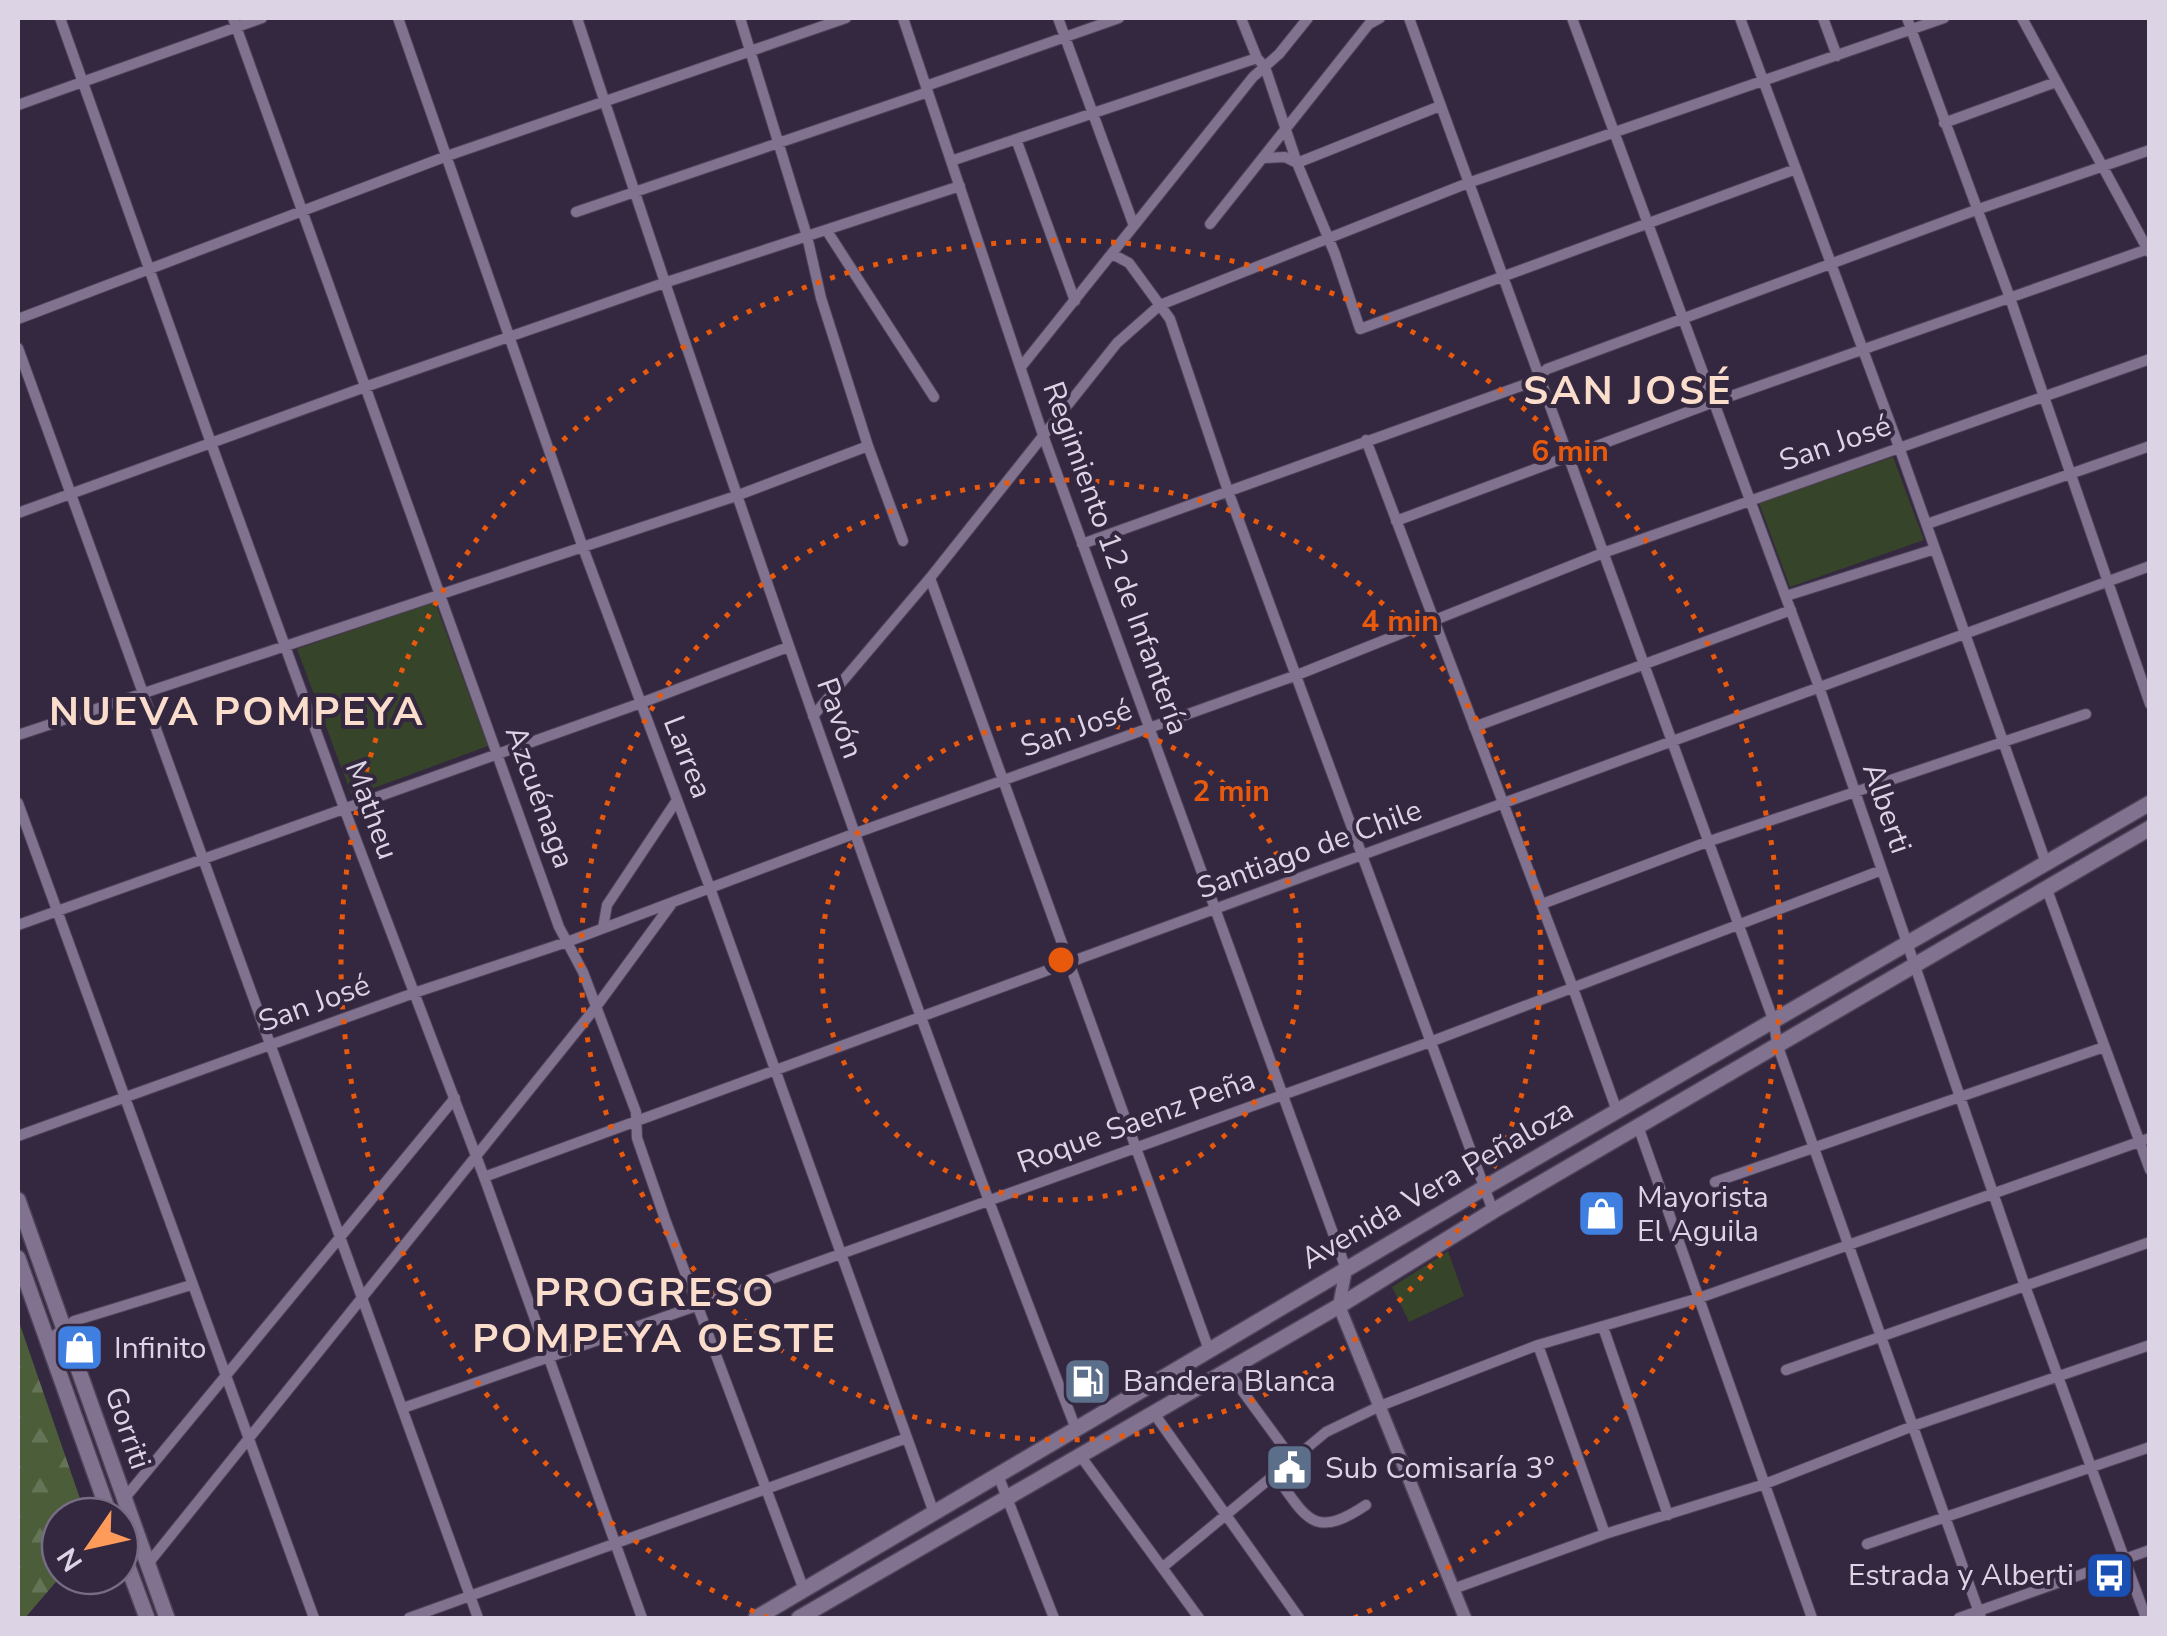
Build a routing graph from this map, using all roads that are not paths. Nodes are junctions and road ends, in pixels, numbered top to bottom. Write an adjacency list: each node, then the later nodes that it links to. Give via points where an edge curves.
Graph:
1 (60, 18): 25 (street, Matheu)
2 (262, 18): 19 (street)
3 (398, 18): 39 (street, Larrea)
4 (577, 18): 29 (street, Pavón)
5 (740, 18): 22 (street)
6 (846, 18): 22 (street)
7 (903, 18): 28 (street, Regimiento 12 de Infantería)
8 (1058, 18): 21 (street)
9 (1119, 18): 21 (street)
10 (1241, 18): 24 (street)
11 (1308, 18): 24 (street, via 1280,54)
12 (1380, 18): 34 (street)
13 (1410, 18): 31 (street)
14 (1572, 18): 35 (street, Alberti)
15 (1740, 18): 26 (street)
16 (1823, 18): 23 (street)
17 (1944, 18): 20 (street)
18 (2022, 18): 27 (street)
19 (235, 22): 25 (street); 48 (street, Azcuénaga)
20 (1909, 23): 23 (street); 33 (street)
21 (1066, 38): 28 (street); 32 (street)
22 (750, 49): 29 (street); 37 (street)
23 (1838, 56): 26 (street)
24 (1261, 63): 32 (street); 34 (street); 53 (street)
25 (83, 81): 30 (street); 60 (street, Matheu)
26 (1764, 82): 35 (street); 44 (street)
27 (2056, 82): 33 (street); 43 (street)
28 (927, 89): 37 (street); 41 (street, Regimiento 12 de Infantería)
29 (604, 100): 39 (street); 47 (street, Pavón)
30 (18, 105)
31 (1440, 106): 42 (street); 45 (street)
32 (1094, 114): 36 (street); 53 (street)
33 (1944, 123): 49 (street)
34 (1285, 130): 40 (street); 42 (street)
35 (1614, 134): 45 (street); 51 (street, Alberti)
36 (1016, 139): 41 (street); 64 (street)
37 (780, 140): 47 (street); 55 (street)
38 (2150, 150): 43 (street)
39 (447, 156): 48 (street); 68 (street, Larrea)
40 (1263, 158): 42 (street, via 1285,156); 52 (street)
41 (951, 161): 46 (street, Regimiento 12 de Infantería)
42 (1296, 163): 56 (street)
43 (2102, 166): 49 (street); 57 (street)
44 (1796, 169): 51 (street); 59 (street)
45 (1468, 184): 56 (street); 61 (street)
46 (960, 186): 54 (street); 72 (street, Regimiento 12 de Infantería)
47 (632, 191): 50 (street); 62 (street, Pavón)
48 (302, 210): 60 (street); 74 (street, Azcuénaga)
49 (1976, 210): 59 (street); 63 (street)
50 (576, 212)
51 (1648, 222): 61 (street); 66 (street, Alberti)
52 (1210, 224)
53 (1134, 226): 58 (street)
54 (827, 231): 55 (street); 76 (street)
55 (808, 236): 62 (street); 81 (street)
56 (1325, 238): 61 (street, via 1360,330); 65 (street)
57 (2149, 251): 63 (street)
58 (1112, 254): 64 (street); 65 (street, via 1129,264)
59 (1830, 264): 66 (street); 70 (street)
60 (148, 267): 67 (street); 80 (street, Matheu)
61 (1502, 276): 73 (street)
62 (664, 283): 68 (street); 88 (street, Pavón)
63 (2010, 298): 70 (street); 75 (street)
64 (1076, 301): 72 (street)
65 (1160, 305): 78 (street, via 1117,343); 86 (street)
66 (1684, 318): 73 (street); 77 (street, Alberti)
67 (18, 319)
68 (509, 337): 74 (street); 95 (street, Larrea)
69 (18, 348): 87 (street)
70 (1864, 350): 77 (street); 83 (street)
71 (2150, 359): 75 (street, San José)
72 (1021, 367): 78 (street, Regimiento 12 de Infantería)
73 (1539, 376): 79 (street); 84 (street)
74 (365, 387): 80 (street); 101 (street, Azcuénaga)
75 (2044, 396): 83 (street, San José); 85 (street)
76 (934, 397)
77 (1714, 402): 84 (street); 89 (street, Alberti)
78 (1044, 438): 94 (street, Regimiento 12 de Infantería); 99 (street)
79 (1366, 440): 86 (street); 91 (street)
80 (211, 443): 87 (street); 106 (street, Matheu)
81 (868, 446): 88 (street); 93 (street)
82 (2150, 446): 85 (street)
83 (1899, 447): 89 (street, San José); 92 (street)
84 (1568, 456): 91 (street); 97 (street)
85 (2070, 473): 92 (street); 100 (street)
86 (1228, 491): 94 (street); 109 (street)
87 (71, 494): 90 (street); 111 (street)
88 (736, 496): 95 (street); 107 (street, Pavón)
89 (1749, 499): 97 (street, San José); 102 (street, Alberti)
90 (18, 513)
91 (1396, 520): 104 (street)
92 (1927, 524): 96 (street)
93 (903, 541)
94 (1082, 544): 117 (street, Regimiento 12 de Infantería)
95 (582, 545): 101 (street); 113 (street, Larrea)
96 (1935, 549): 102 (street); 105 (street)
97 (1603, 553): 104 (street, San José); 108 (street)
98 (2150, 566): 100 (street, Santiago de Chile)
99 (930, 578): 115 (street); 122 (street)
100 (2106, 582): 105 (street, Santiago de Chile); 112 (street)
101 (440, 593): 106 (street); 121 (street, Azcuénaga)
102 (1786, 596): 103 (street, Alberti)
103 (1791, 610): 108 (street); 110 (street, Alberti)
104 (1435, 622): 109 (street, San José); 116 (street)
105 (1965, 634): 110 (street, Santiago de Chile); 120 (street)
106 (286, 645): 111 (street); 128 (street, Matheu)
107 (788, 647): 113 (street); 115 (street, Pavón)
108 (1642, 664): 116 (street); 119 (street)
109 (1297, 675): 117 (street, San José); 132 (street)
110 (1819, 688): 119 (street, Santiago de Chile); 123 (street, Alberti)
111 (142, 693): 118 (street); 133 (street)
112 (2148, 696)
113 (641, 703): 121 (street); 124 (street, Larrea)
114 (2086, 714): 120 (street)
115 (814, 716): 130 (street, Pavón)
116 (1474, 727): 127 (street)
117 (1150, 728): 122 (street, San José); 140 (street, Regimiento 12 de Infantería)
118 (18, 735)
119 (1670, 742): 127 (street, Santiago de Chile); 131 (street)
120 (2004, 744): 123 (street); 134 (street)
121 (498, 754): 128 (street); 145 (street, Azcuénaga)
122 (1002, 782): 130 (street, San José); 147 (street)
123 (1854, 792): 131 (street); 135 (street, Alberti)
124 (677, 800): 137 (street, Larrea); 144 (street, via 608,905)
125 (18, 803): 141 (street)
126 (2150, 803): 134 (main road, Avenida Vera Peñaloza)
127 (1504, 804): 132 (street, Santiago de Chile); 139 (street)
128 (344, 808): 133 (street); 150 (street, Matheu)
129 (2150, 828): 136 (main road, Avenida Vera Peñaloza)
130 (856, 834): 137 (street, San José); 152 (street, Pavón)
131 (1707, 842): 139 (street); 142 (street)
132 (1362, 856): 140 (street, Santiago de Chile); 154 (street)
133 (203, 858): 141 (street); 156 (street)
134 (2046, 863): 146 (main road, Avenida Vera Peñaloza)
135 (1882, 870): 142 (street, Roque Saenz Peña); 146 (street, Alberti)
136 (2046, 887): 148 (main road, Avenida Vera Peñaloza); 157 (street)
137 (710, 888): 138 (street, San José); 158 (street, Larrea)
138 (674, 901): 144 (street, San José); 151 (street)
139 (1542, 904): 149 (street)
140 (1216, 910): 147 (street, Santiago de Chile); 159 (street, Regimiento 12 de Infantería)
141 (59, 911): 143 (street); 161 (street)
142 (1737, 922): 149 (street, Roque Saenz Peña); 153 (street)
143 (18, 926)
144 (603, 928): 145 (street, San José)
145 (567, 942): 150 (street, San José); 151 (street, Azcuénaga)
146 (1908, 944): 148 (street, Alberti); 153 (main road, Avenida Vera Peñaloza)
147 (1069, 963): 152 (street, Santiago de Chile); 169 (street)
148 (1913, 966): 155 (main road, Avenida Vera Peñaloza); 160 (street, Alberti)
149 (1574, 988): 154 (street, Roque Saenz Peña); 163 (street)
150 (414, 993): 156 (street, San José); 162 (street, Matheu)
151 (596, 1006): 164 (street, Azcuénaga); 170 (street)
152 (922, 1016): 158 (street, Santiago de Chile); 177 (street, Pavón)
153 (1774, 1022): 155 (street); 163 (main road, Avenida Vera Peñaloza)
154 (1430, 1042): 159 (street, Roque Saenz Peña); 174 (street)
155 (1777, 1044): 165 (main road, Avenida Vera Peñaloza); 168 (street)
156 (270, 1046): 161 (street, San José); 179 (street)
157 (2104, 1047): 160 (street); 167 (street)
158 (774, 1070): 164 (street, Santiago de Chile); 182 (street, Larrea)
159 (1283, 1095): 169 (street, Roque Saenz Peña); 184 (street, Regimiento 12 de Infantería)
160 (1959, 1096): 168 (street); 175 (street, Alberti)
161 (124, 1098): 166 (street, San José); 185 (street)
162 (455, 1098): 170 (street, Matheu); 179 (street)
163 (1617, 1112): 174 (main road, Avenida Vera Peñaloza)
164 (636, 1123): 172 (street, Santiago de Chile); 189 (street, Azcuénaga)
165 (1638, 1126): 178 (main road, Avenida Vera Peñaloza); 188 (street)
166 (18, 1136)
167 (2144, 1140): 171 (street); 175 (street)
168 (1814, 1147): 173 (street); 181 (street)
169 (1135, 1148): 177 (street, Roque Saenz Peña); 197 (street)
170 (476, 1155): 172 (street, Matheu); 187 (street)
171 (2150, 1170)
172 (484, 1177): 198 (street, Matheu)
173 (1716, 1182)
174 (1484, 1188): 178 (street); 184 (main road, Avenida Vera Peñaloza)
175 (1992, 1194): 181 (street); 186 (street, Alberti)
176 (18, 1200): 191 (main road, Gorriti)
177 (989, 1201): 182 (street, Roque Saenz Peña); 207 (street, Pavón)
178 (1493, 1211): 190 (main road, Avenida Vera Peñaloza)
179 (339, 1234): 187 (street); 201 (street)
180 (2150, 1242): 186 (street)
181 (1848, 1245): 188 (street); 193 (street)
182 (841, 1254): 189 (street, Roque Saenz Peña); 208 (street, Larrea)
183 (18, 1258): 194 (main road, Gorriti)
184 (1346, 1269): 190 (street); 197 (main road, Avenida Vera Peñaloza)
185 (192, 1285): 191 (street); 201 (street)
186 (2025, 1286): 193 (street); 202 (street, Alberti)
187 (363, 1297): 204 (street); 209 (street)
188 (1699, 1298): 192 (street); 216 (street)
189 (696, 1306): 198 (street, Roque Saenz Peña); 217 (street, Azcuénaga)
190 (1339, 1306): 199 (main road, Avenida Vera Peñaloza); 203 (street)
191 (63, 1327): 194 (street); 219 (main road, Gorriti)
192 (1603, 1328): 196 (street); 224 (street)
193 (1880, 1337): 200 (street); 206 (street)
194 (47, 1340): 218 (main road, Gorriti)
195 (2150, 1344): 202 (street)
196 (1538, 1345): 203 (street); 227 (street)
197 (1210, 1350): 207 (main road, Avenida Vera Peñaloza)
198 (548, 1358): 204 (street, Roque Saenz Peña); 228 (street, Matheu)
199 (1227, 1370): 205 (main road, Avenida Vera Peñaloza); 212 (street)
200 (1786, 1370)
201 (226, 1375): 209 (street); 220 (street)
202 (2057, 1375): 206 (street); 213 (street, Alberti)
203 (1380, 1406): 212 (street, via 1326,1432); 235 (street)
204 (403, 1408): 237 (street)
205 (1153, 1412): 211 (main road, Avenida Vera Peñaloza); 225 (street)
206 (1913, 1426): 216 (street); 226 (street)
207 (1076, 1429): 214 (main road, Avenida Vera Peñaloza)
208 (907, 1438): 217 (street); 223 (street, Larrea)
209 (248, 1439): 233 (street); 240 (street)
210 (2150, 1447): 213 (street)
211 (1080, 1454): 221 (main road, Avenida Vera Peñaloza); 234 (street)
212 (1293, 1460): 215 (street)
213 (2090, 1467): 226 (street); 232 (street, Alberti)
214 (998, 1475): 221 (street); 223 (main road, Avenida Vera Peñaloza)
215 (1276, 1476): 222 (street, via 1304,1515 1320,1523 1336,1523); 225 (street)
216 (1765, 1484): 224 (street); 250 (street)
217 (766, 1489): 228 (street); 236 (street, Azcuénaga)
218 (103, 1496)
219 (123, 1496)
220 (126, 1496)
221 (1006, 1497): 245 (main road, Avenida Vera Peñaloza); 246 (street)
222 (1366, 1505)
223 (934, 1513): 236 (main road, Avenida Vera Peñaloza)
224 (1668, 1515): 227 (street)
225 (1227, 1516): 234 (street); 248 (street)
226 (1945, 1518): 229 (street); 238 (street)
227 (1604, 1534): 235 (street)
228 (616, 1544): 237 (street); 243 (street, Matheu)
229 (1866, 1544)
230 (140, 1545): 233 (main road, Gorriti)
231 (2150, 1550): 232 (street)
232 (2125, 1558): 238 (street); 252 (street, Alberti)
233 (147, 1565): 239 (main road, Gorriti)
234 (1163, 1568): 247 (street)
235 (1454, 1589): 249 (street)
236 (804, 1590): 244 (main road, Avenida Vera Peñaloza)
237 (470, 1596): 241 (street); 242 (street)
238 (1980, 1615): 251 (street)
239 (167, 1618)
240 (314, 1618)
241 (410, 1618)
242 (478, 1618)
243 (642, 1618)
244 (756, 1618)
245 (799, 1618)
246 (1054, 1618)
247 (1199, 1618)
248 (1299, 1618)
249 (1465, 1618)
250 (1812, 1618)
251 (1959, 1618)
252 (2146, 1618)

